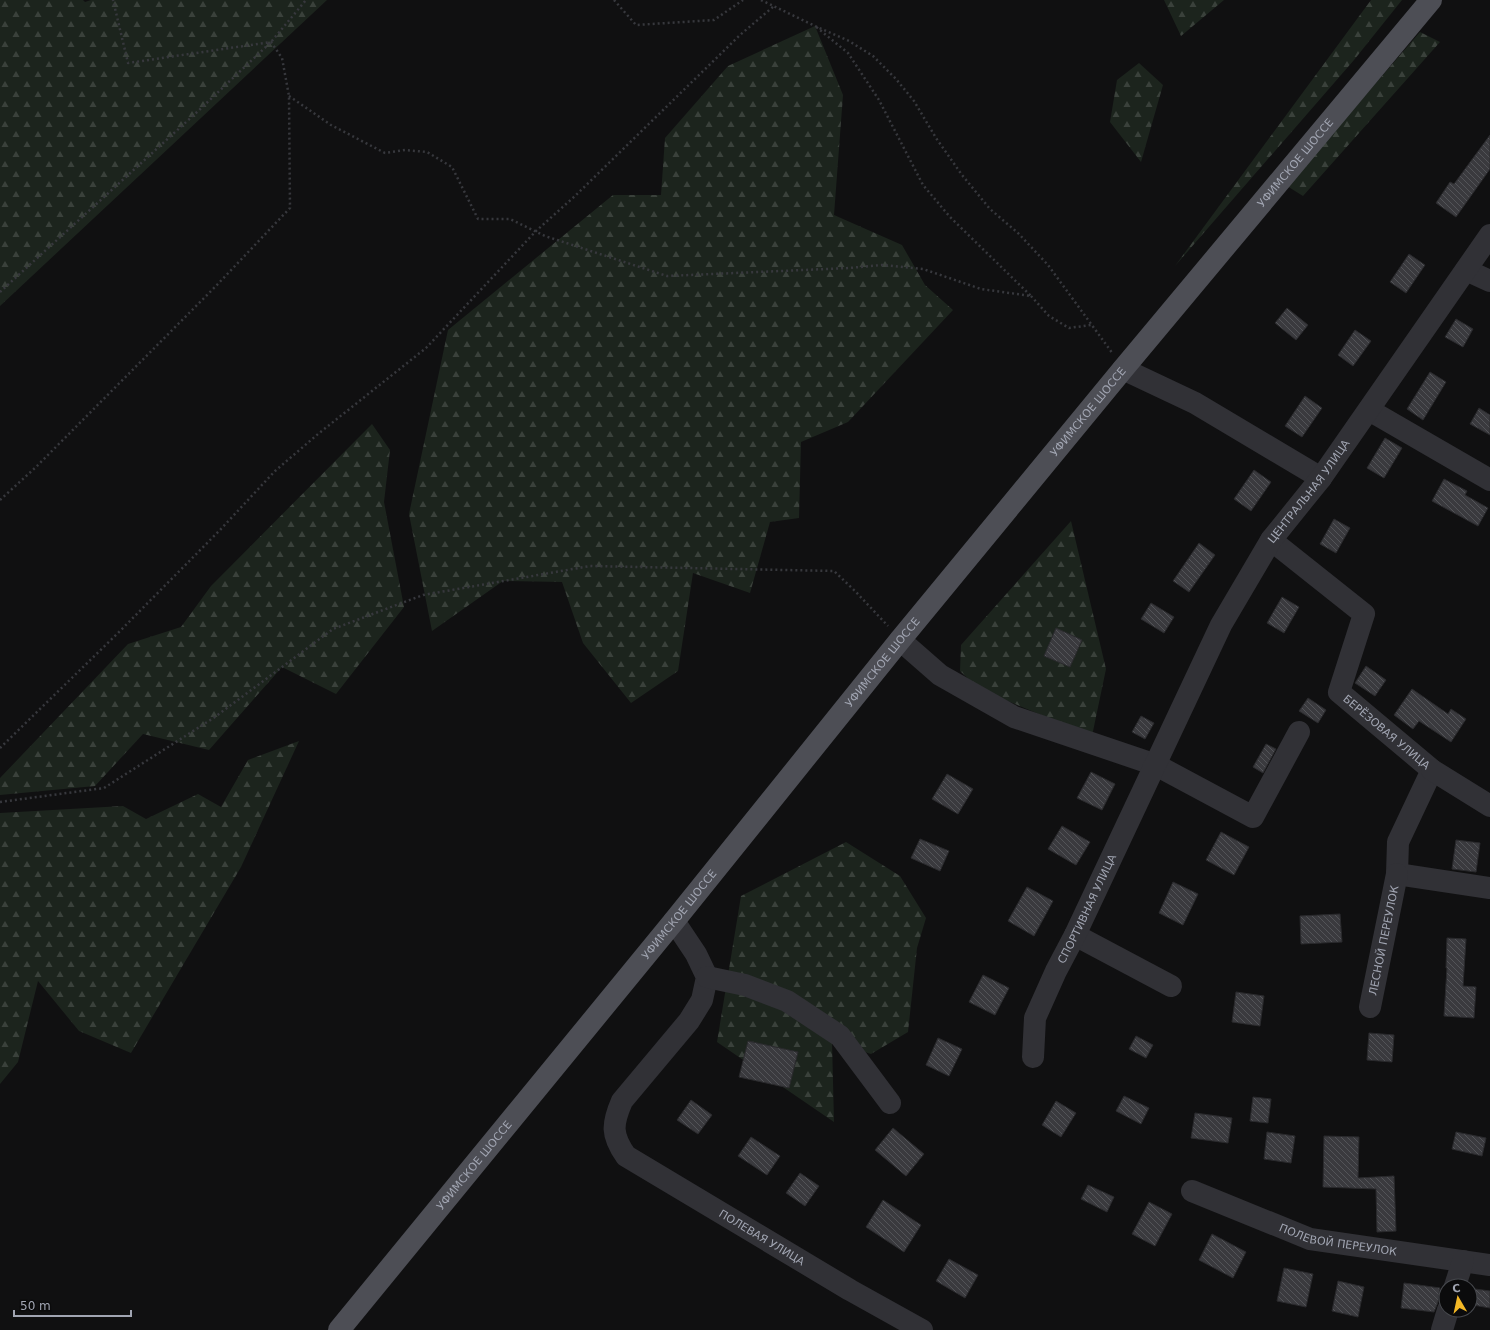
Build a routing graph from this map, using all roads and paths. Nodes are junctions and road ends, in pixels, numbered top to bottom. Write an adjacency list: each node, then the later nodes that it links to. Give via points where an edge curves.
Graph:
1 (113, 0): 9 (path, via 128,63)
2 (306, 0): 9 (path)
3 (614, 0): 4 (path, via 636,25 714,20)
4 (743, 0)
5 (761, 0): 7 (path)
6 (1431, 0): 18 (main road, УФИМСКОЕ ШОССЕ)
7 (774, 6): 8 (path); 11 (path, via 740,35)
8 (815, 26): 16 (path, via 848,52 879,100 923,186 950,217); 17 (path, via 850,41 873,56 896,79 914,101 962,175 990,209 1018,233 1048,266)
9 (270, 42): 10 (path, via 282,58); 15 (path)
10 (289, 96): 11 (path, via 331,125 385,153 405,150 427,152 452,167 478,219 510,218); 22 (path, via 290,208 36,468)
11 (536, 231): 16 (path, via 667,276 882,265 923,269 981,289); 26 (path, via 426,348 275,471 220,530)
12 (1490, 235): 13 (street, ЦЕНТРАЛЬНАЯ УЛИЦА)
13 (1466, 270): 14 (street); 19 (street, ЦЕНТРАЛЬНАЯ УЛИЦА)
14 (1490, 281)
15 (0, 292)
16 (1031, 296): 17 (path, via 1049,316 1069,328)
17 (1091, 325): 18 (path)
18 (1123, 369): 20 (street, via 1195,403); 24 (main road, УФИМСКОЕ ШОССЕ)
19 (1369, 410): 20 (street, ЦЕНТРАЛЬНАЯ УЛИЦА); 21 (street)
20 (1321, 478): 23 (street, ЦЕНТРАЛЬНАЯ УЛИЦА)
21 (1490, 480)
22 (0, 500)
23 (1271, 540): 27 (street, ЦЕНТРАЛЬНАЯ УЛИЦА, via 1221,625); 28 (street, БЕРЁЗОВАЯ УЛИЦА, via 1364,614 1339,692)
24 (900, 640): 27 (street, via 940,675 1014,717); 29 (path, via 834,571 590,566 430,594 333,629 215,717 104,788); 33 (main road, УФИМСКОЕ ШОССЕ)
25 (1299, 732): 27 (street, via 1253,817)
26 (0, 748)
27 (1156, 765): 34 (street, СПОРТИВНАЯ УЛИЦА)
28 (1432, 770): 30 (street); 31 (street, БЕРЁЗОВАЯ УЛИЦА, via 1398,842)
29 (0, 802)
30 (1490, 806)
31 (1397, 874): 32 (street); 37 (street, ЛЕСНОЙ ПЕРЕУЛОК)
32 (1490, 888)
33 (674, 921): 35 (street, via 696,954); 45 (main road, УФИМСКОЕ ШОССЕ)
34 (1075, 935): 36 (street); 38 (street, СПОРТИВНАЯ УЛИЦА, via 1035,1018)
35 (707, 977): 39 (street, via 745,985 787,1001 840,1036); 46 (street, ПОЛЕВАЯ УЛИЦА, via 702,1000 689,1021 622,1101 615,1117 614,1133 618,1145 626,1156 850,1290)
36 (1171, 986)
37 (1370, 1007)
38 (1032, 1057)
39 (890, 1103)
40 (1192, 1191): 41 (street, ПОЛЕВОЙ ПЕРЕУЛОК, via 1310,1239)
41 (1463, 1261): 42 (street, ПОЛЕВОЙ ПЕРЕУЛОК); 43 (street)
42 (1490, 1265)
43 (1458, 1278)
44 (1446, 1318): 47 (street)
45 (339, 1330)
46 (922, 1330)
47 (1442, 1330)

